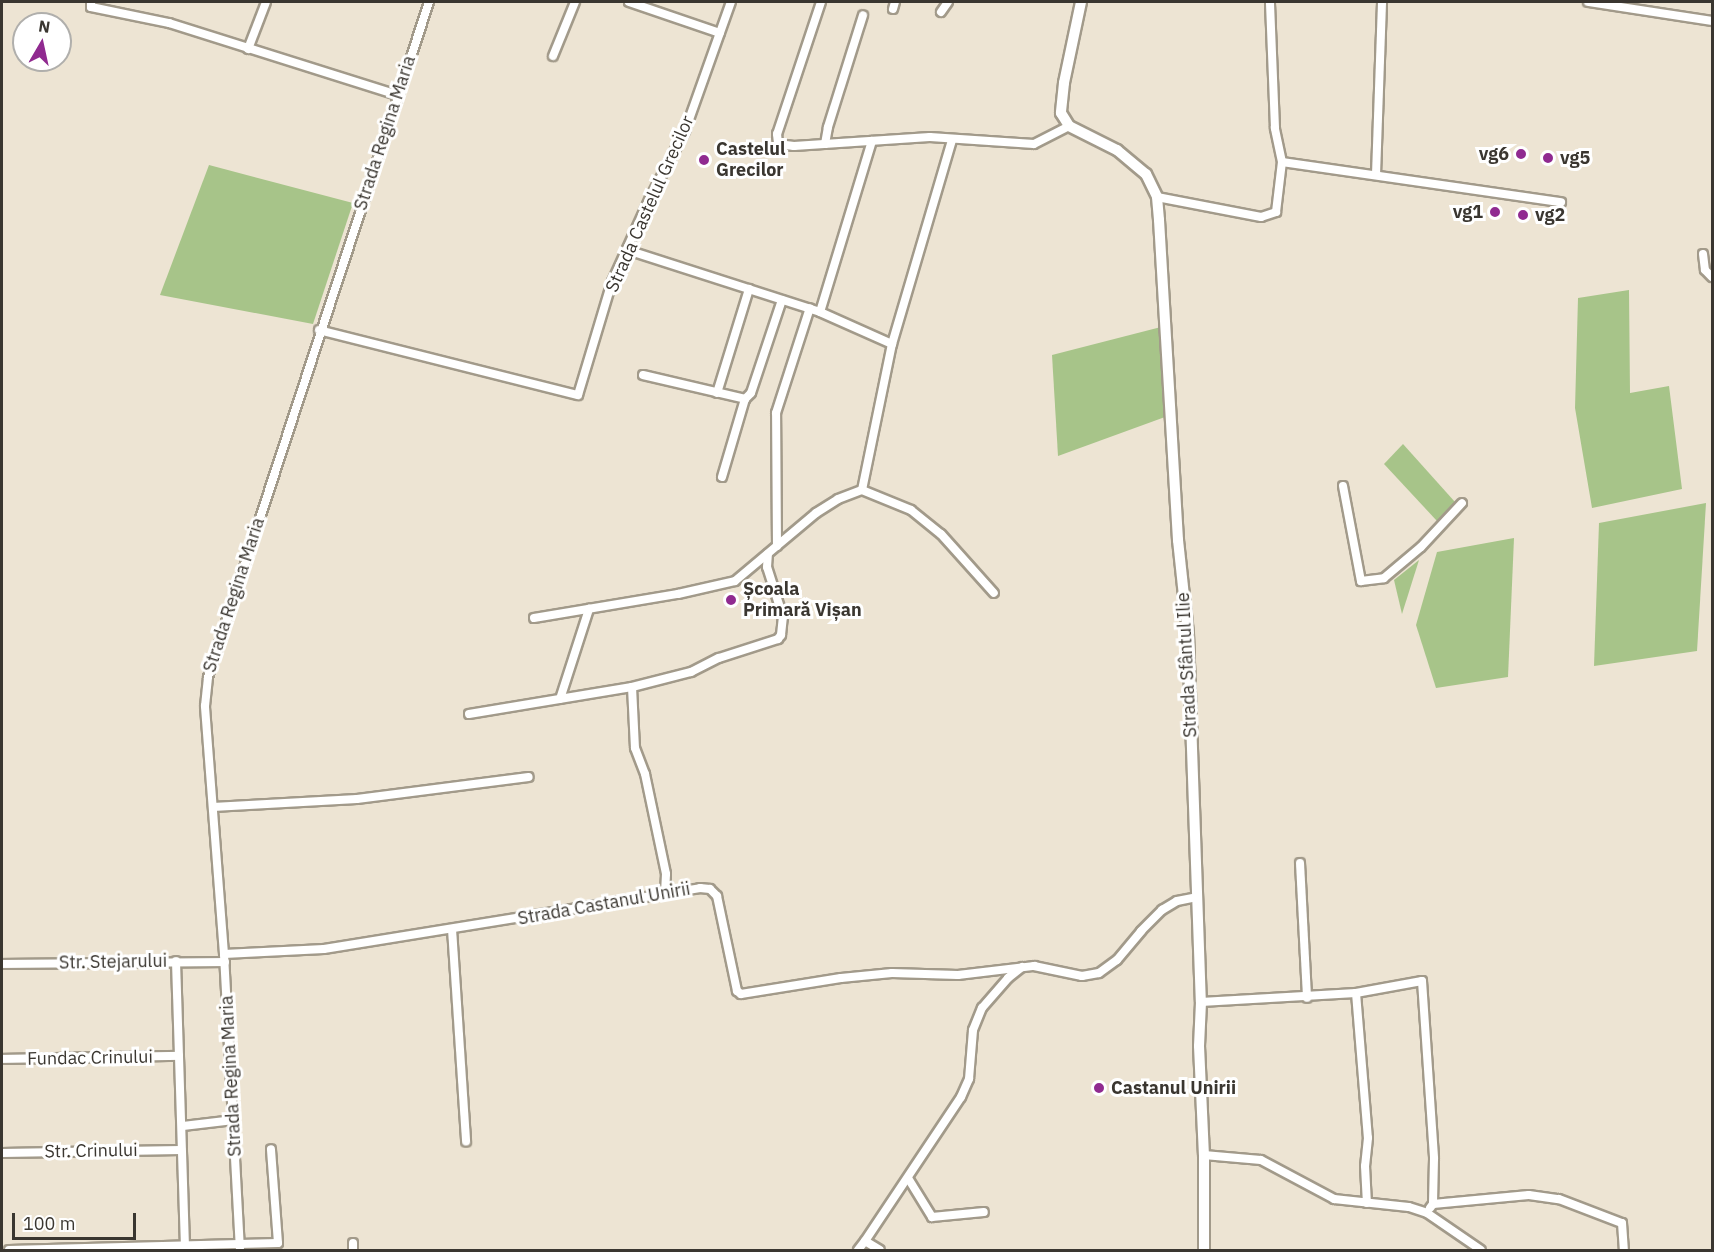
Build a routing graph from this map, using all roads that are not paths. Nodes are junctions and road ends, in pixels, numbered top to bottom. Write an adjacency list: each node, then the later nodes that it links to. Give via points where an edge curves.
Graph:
1 (91, 2): 17 (street, via 91,7 170,23)
2 (266, 2): 17 (street)
3 (429, 2): 19 (street, Strada Regina Maria)
4 (575, 2): 18 (street)
5 (629, 2): 16 (street)
6 (731, 2): 16 (street, Strada Castelul Grecilor)
7 (821, 2): 23 (street, via 776,139 785,146)
8 (948, 2): 13 (street)
9 (1081, 2): 20 (street, via 1061,104 1061,113)
10 (1270, 2): 24 (street, via 1275,128)
11 (1382, 2): 25 (street)
12 (1588, 2): 15 (street)
13 (941, 12)
14 (863, 15): 23 (street)
15 (1713, 21)
16 (720, 33): 28 (street, Strada Castelul Grecilor, via 685,132)
17 (248, 49): 19 (street)
18 (553, 56)
19 (398, 95): 35 (street, Strada Regina Maria)
20 (1069, 126): 21 (street, via 1034,144); 26 (street, Strada Sfântul Ilie, via 1132,161 1146,174)
21 (952, 140): 22 (street, via 906,137); 36 (street)
22 (872, 141): 23 (street); 34 (street)
23 (825, 144)
24 (1282, 162): 25 (street); 26 (street, via 1276,212 1267,216)
25 (1376, 176): 27 (street)
26 (1156, 197): 56 (street, Strada Sfântul Ilie, via 1178,540 1188,634)
27 (1561, 202)
28 (627, 250): 31 (street); 35 (street, Strada Castelul Grecilor, via 612,282 578,395)
29 (1703, 254): 30 (street, via 1705,270)
30 (1713, 277)
31 (749, 289): 32 (street); 38 (street)
32 (782, 300): 33 (street); 39 (street, via 751,393)
33 (810, 308): 34 (street); 44 (street, via 776,413)
34 (820, 312): 36 (street)
35 (319, 330): 53 (street, Strada Regina Maria, via 207,677 205,706)
36 (892, 344): 42 (street)
37 (643, 375): 38 (street)
38 (717, 393): 39 (street)
39 (745, 399): 40 (street)
40 (722, 477)
41 (1343, 486): 43 (street, via 1361,581 1384,578 1421,547)
42 (862, 490): 44 (street, via 816,513); 46 (street, via 911,510 941,534)
43 (1462, 503)
44 (777, 546): 45 (street)
45 (768, 554): 47 (street, via 735,581); 49 (street, via 767,567 783,617 778,639 719,658 691,672)
46 (994, 592)
47 (589, 609): 48 (street); 50 (street)
48 (534, 618)
49 (632, 687): 50 (street); 55 (street, via 635,748 645,774 666,874)
50 (560, 699): 51 (street)
51 (469, 714)
52 (529, 777): 53 (street, via 357,799)
53 (213, 807): 58 (street, Strada Regina Maria)
54 (1300, 863): 63 (street)
55 (665, 894): 57 (street, Strada Castanul Unirii); 61 (street, Strada Castanul Unirii, via 700,888 714,892 737,991 741,994 892,973 958,975)
56 (1197, 897): 61 (street, Strada Castanul Unirii, via 1177,901 1162,910 1117,960 1099,973 1082,976); 64 (street, Strada Sfântul Ilie)
57 (452, 929): 58 (street, Strada Castanul Unirii, via 324,949); 69 (street)
58 (225, 958): 59 (street, Str. Stejarului); 67 (street, Strada Regina Maria)
59 (176, 961): 60 (street, Str. Stejarului); 65 (street)
60 (2, 964)
61 (1022, 967): 74 (street, via 982,1008 973,1030 969,1079)
62 (1356, 993): 63 (street); 75 (street, via 1368,1138); 76 (street, via 1422,981 1434,1160)
63 (1307, 998): 64 (street)
64 (1201, 1002): 73 (street, Strada Sfântul Ilie)
65 (179, 1056): 66 (street, Fundac Crinului); 68 (street)
66 (2, 1059)
67 (234, 1120): 68 (street); 81 (street, Strada Regina Maria)
68 (183, 1126): 71 (street)
69 (466, 1142)
70 (271, 1149): 81 (street, via 278,1243)
71 (181, 1150): 72 (street, Str. Crinului); 80 (street)
72 (2, 1153)
73 (1204, 1155): 75 (street, via 1261,1160 1334,1199); 85 (street, Strada Sfântul Ilie)
74 (908, 1178): 77 (street, via 932,1217); 79 (street)
75 (1367, 1203): 78 (street)
76 (1433, 1204): 78 (street); 87 (street, via 1529,1195 1559,1199 1622,1223)
77 (984, 1212)
78 (1427, 1213): 86 (street)
79 (865, 1241): 83 (street); 84 (street)
80 (185, 1245): 81 (street); 82 (street)
81 (240, 1248)
82 (9, 1251)
83 (858, 1251)
84 (880, 1251)
85 (1204, 1251)
86 (1481, 1251)
87 (1624, 1251)

